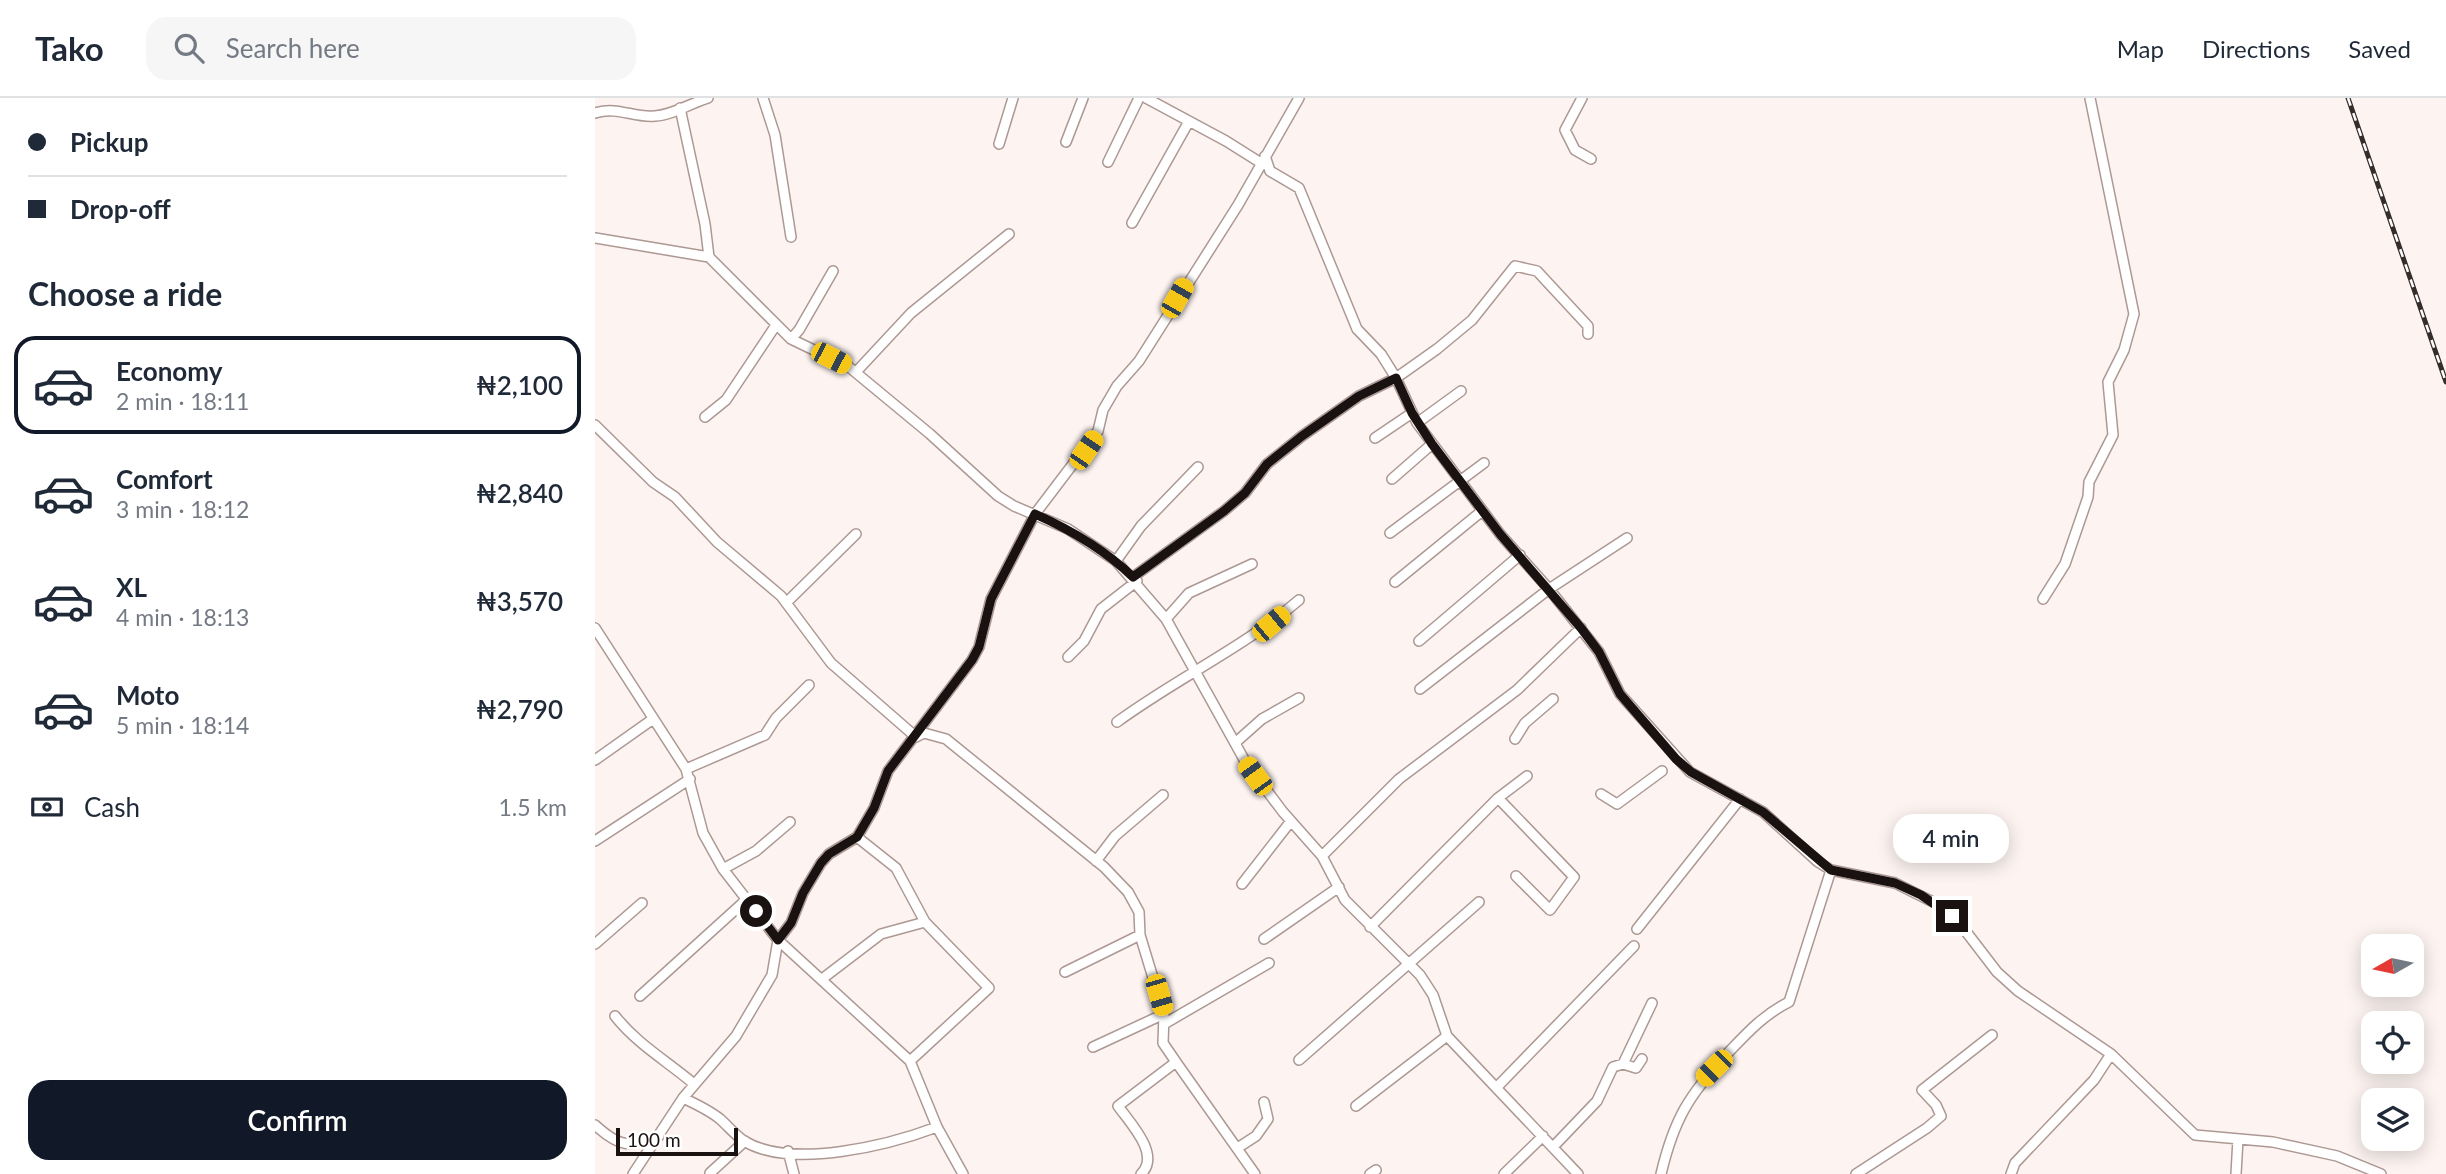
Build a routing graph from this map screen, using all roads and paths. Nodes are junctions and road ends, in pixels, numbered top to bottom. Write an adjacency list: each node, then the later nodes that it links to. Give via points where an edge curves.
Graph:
1 (708, 98): 10 (street)
2 (763, 98): 20 (street, via 775,135)
3 (1013, 98): 14 (street)
4 (1083, 98): 13 (street)
5 (1139, 98): 17 (street)
6 (1146, 98): 12 (street)
7 (1299, 98): 16 (street)
8 (1582, 98): 15 (street, via 1565,130 1575,150)
9 (2090, 98): 51 (street, via 2130,285 2133,320 2120,362 2108,382 2113,435 2089,482 2065,564)
10 (680, 108): 11 (street, via 657,116 619,109); 22 (street)
11 (595, 113)
12 (1188, 123): 16 (street); 18 (street)
13 (1066, 142)
14 (999, 144)
15 (1591, 159)
16 (1263, 160): 28 (street, via 1270,171 1299,188 1357,329); 41 (street, via 1139,361 1117,386 1103,410 1098,431)
17 (1108, 162)
18 (1132, 223)
19 (1009, 233): 27 (street, via 911,313)
20 (791, 237)
21 (595, 238): 22 (street)
22 (709, 257): 24 (street)
23 (832, 271): 26 (street)
24 (776, 325): 26 (street); 31 (street, via 726,400)
25 (1588, 334): 28 (street, via 1588,326 1537,271 1515,266 1472,320)
26 (791, 339): 27 (street)
27 (856, 372): 41 (street, via 998,496)
28 (1396, 378): 30 (street); 48 (street, via 1359,396 1302,436 1267,464 1224,511)
29 (1461, 391): 32 (street)
30 (1412, 413): 32 (street); 34 (street)
31 (705, 417)
32 (1417, 423): 35 (street)
33 (595, 425): 53 (street)
34 (1375, 438)
35 (1432, 444): 38 (street); 39 (street)
36 (1484, 463): 39 (street)
37 (1198, 467): 46 (street, via 1141,527)
38 (1392, 479)
39 (1459, 480): 40 (street); 42 (street)
40 (1482, 510): 45 (street); 49 (street)
41 (1035, 514): 46 (street, via 1068,529); 66 (street, via 991,599 979,647)
42 (1390, 533)
43 (856, 534): 53 (street)
44 (1627, 538): 50 (street)
45 (1520, 555): 50 (street); 57 (street)
46 (1116, 561): 48 (street)
47 (1252, 564): 54 (street, via 1189,593)
48 (1135, 579): 54 (street); 58 (street, via 1101,609 1084,640)
49 (1395, 582)
50 (1549, 589): 56 (street); 61 (street)
51 (2043, 599)
52 (1299, 600): 59 (street, via 1225,655)
53 (786, 603): 66 (street, via 831,663)
54 (1167, 619): 59 (street)
55 (595, 628): 64 (street)
56 (1581, 628): 76 (street, via 1620,694 1676,759); 81 (street, via 1517,690 1399,779)
57 (1419, 641)
58 (1068, 657)
59 (1194, 669): 65 (street); 68 (street)
60 (809, 685): 71 (street, via 765,735)
61 (1420, 689)
62 (1299, 698): 68 (street, via 1262,719)
63 (1553, 699): 67 (street, via 1525,723)
64 (653, 719): 69 (street); 71 (street)
65 (1117, 722)
66 (916, 737): 79 (street, via 888,771); 82 (street, via 924,733 946,739)
67 (1515, 739)
68 (1235, 743): 77 (street)
69 (595, 760)
70 (1662, 771): 73 (street, via 1617,804)
71 (688, 774): 80 (street); 83 (street, via 703,833)
72 (1528, 776): 75 (street)
73 (1601, 794)
74 (1163, 795): 82 (street, via 1115,835)
75 (1498, 798): 85 (street, via 1574,877 1550,910); 92 (street)
76 (1740, 799): 84 (street, via 1763,812); 93 (street)
77 (1291, 821): 81 (street); 86 (street)
78 (790, 822): 83 (street, via 756,851)
79 (857, 837): 91 (street, via 896,868); 96 (street, via 821,863)
80 (595, 841)
81 (1322, 856): 87 (street)
82 (1096, 861): 94 (street, via 1128,891 1139,912)
83 (723, 869): 88 (street)
84 (1831, 870): 110 (street, via 1895,883 1937,904 2018,991); 138 (street, via 1789,1002 1758,1020 1699,1082 1670,1134)
85 (1516, 876)
86 (1242, 884)
87 (1339, 887): 92 (street); 95 (street)
88 (746, 900): 96 (street); 103 (street)
89 (1479, 902): 100 (street)
90 (642, 903): 97 (street)
91 (925, 922): 102 (street, via 881,934); 113 (street, via 989,988)
92 (1370, 927): 100 (street)
93 (1637, 929)
94 (1140, 934): 101 (street); 106 (street)
95 (1264, 939)
96 (778, 940): 102 (street); 116 (street, via 772,975 736,1036)
97 (595, 944)
98 (1634, 946): 117 (street)
99 (1269, 962): 106 (street)
100 (1409, 965): 107 (street, via 1433,995); 112 (street)
101 (1065, 972)
102 (822, 979): 113 (street)
103 (640, 996)
104 (1652, 1003): 115 (street)
105 (615, 1016): 116 (street, via 639,1044)
106 (1164, 1019): 109 (street); 114 (street, via 1163,1043)
107 (1447, 1035): 117 (street); 120 (street)
108 (1992, 1035): 139 (street, via 1922,1090 1941,1116)
109 (1093, 1047)
110 (2111, 1054): 125 (street, via 2195,1135); 140 (street, via 2094,1080 2015,1163)
111 (1642, 1059): 115 (street, via 1636,1068)
112 (1299, 1060)
113 (910, 1061): 122 (street)
114 (1176, 1062): 127 (street); 134 (street, via 1118,1106 1150,1156)
115 (1623, 1064): 128 (street, via 1613,1067 1597,1101)
116 (694, 1084): 118 (street)
117 (1497, 1087): 124 (street)
118 (683, 1098): 123 (street); 126 (street, via 718,1117)
119 (1264, 1102): 127 (street, via 1268,1119 1264,1127)
120 (1356, 1106)
121 (595, 1125): 123 (street, via 618,1143 640,1144)
122 (937, 1127): 129 (street, via 894,1143 850,1152); 133 (street)
123 (660, 1136): 131 (street)
124 (1543, 1136): 128 (street); 136 (street)
125 (2238, 1139): 141 (street); 142 (street, via 2337,1156)
126 (745, 1141): 129 (street); 130 (street)
127 (1239, 1147): 135 (street)
128 (1553, 1147): 137 (street)
129 (788, 1152): 132 (street)
130 (710, 1173)
131 (633, 1174)
132 (794, 1174)
133 (963, 1174)
134 (1141, 1174)
135 (1255, 1174)
136 (1504, 1174)
137 (1578, 1174)
138 (1661, 1174)
139 (1856, 1174)
140 (2011, 1174)
141 (2236, 1174)
142 (2381, 1174)

